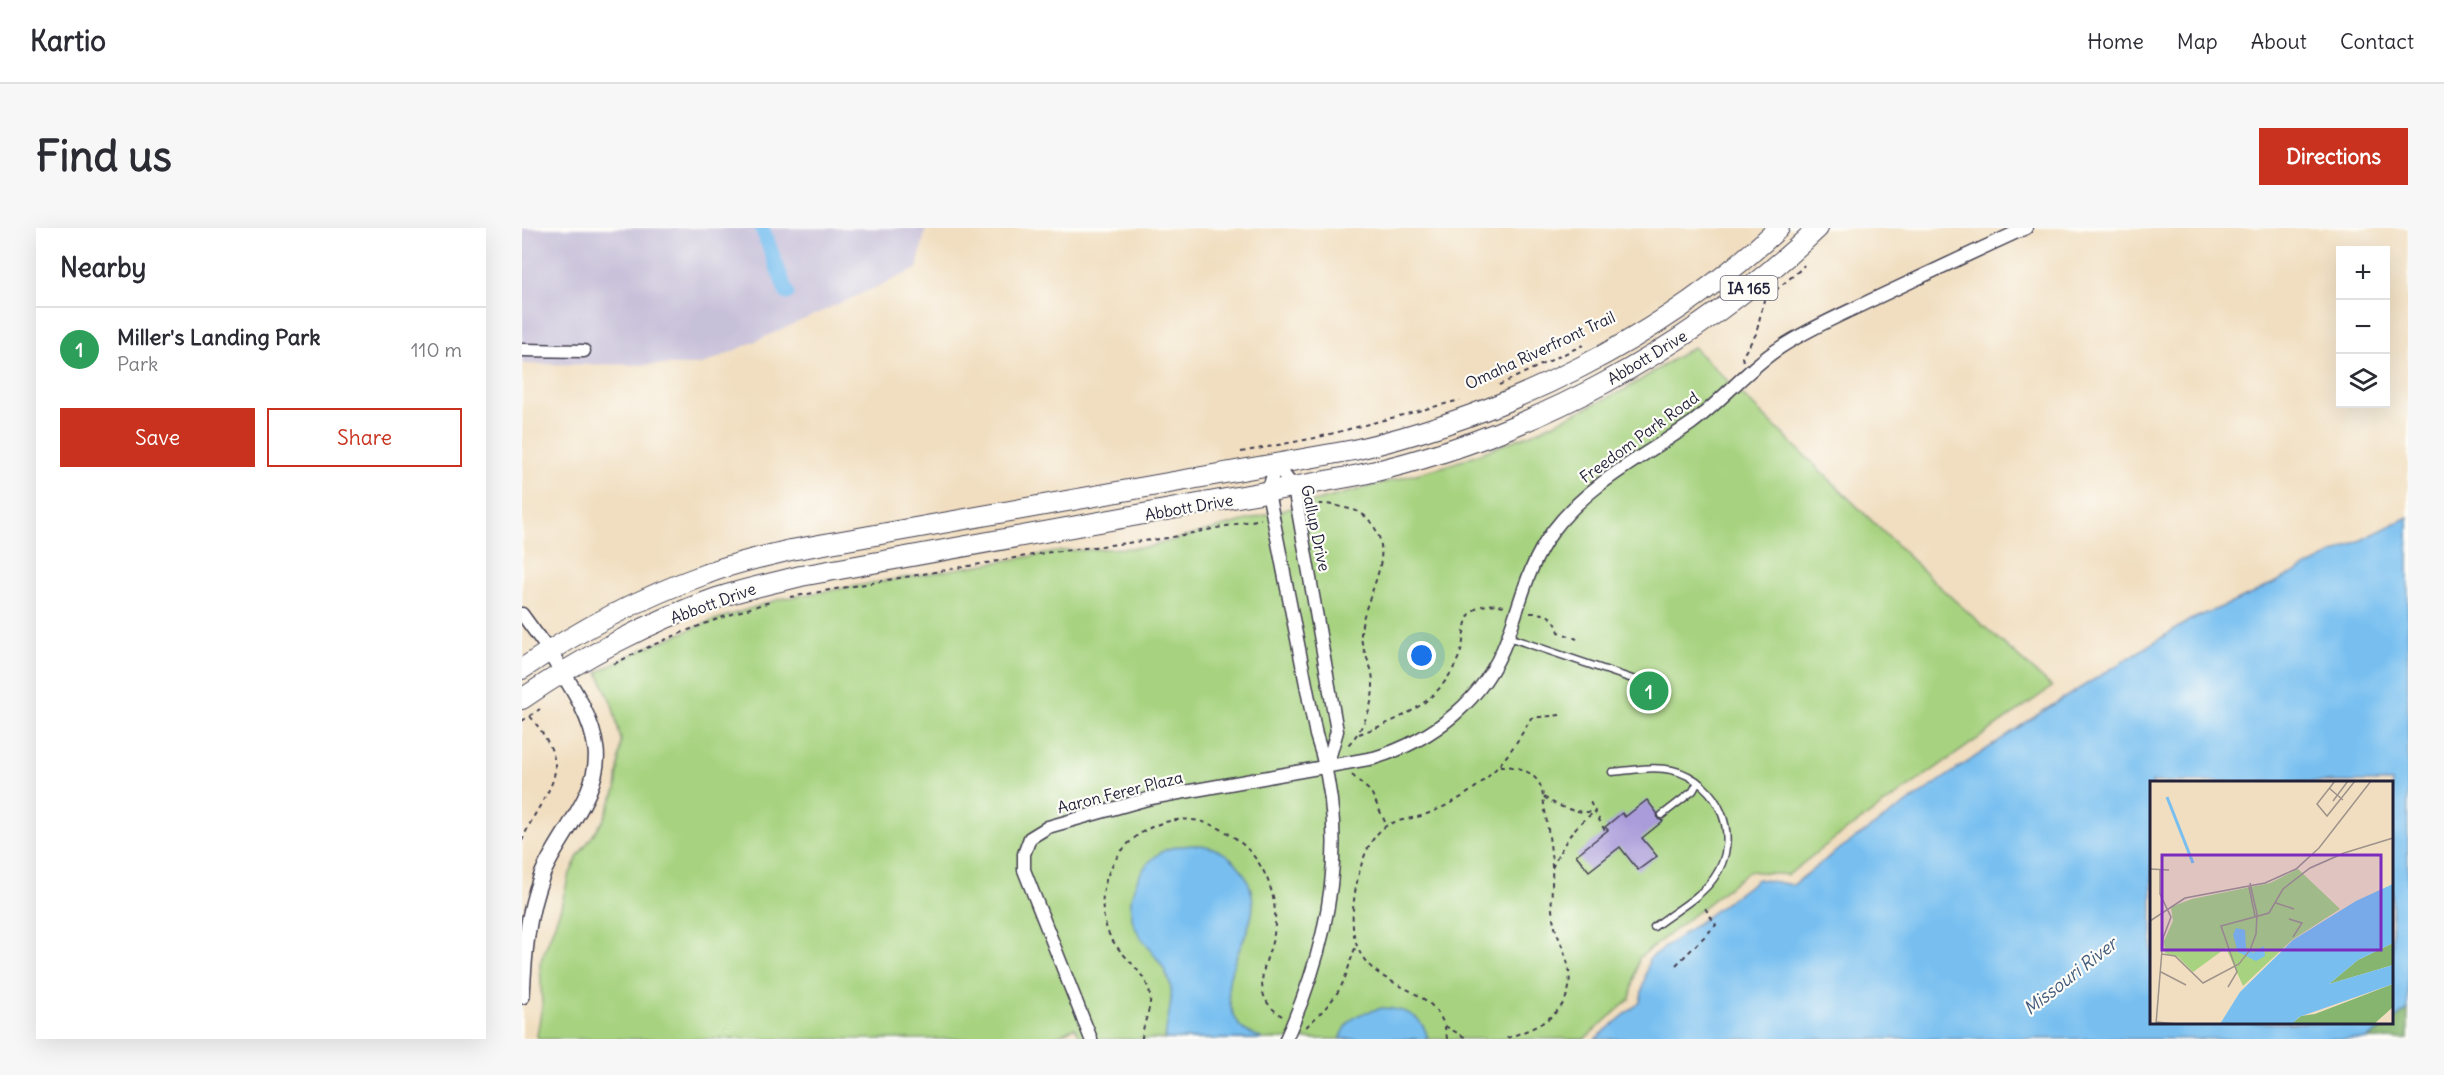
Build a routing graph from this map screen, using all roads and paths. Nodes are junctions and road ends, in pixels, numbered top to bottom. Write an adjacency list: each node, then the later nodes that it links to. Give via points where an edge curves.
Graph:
1 (1779, 228): 11 (highway, Abbott Drive / IA 165, via 1656,323 1560,377 1454,421 1393,441)
2 (1818, 228): 4 (highway, Abbott Drive / IA 165)
3 (2026, 228): 8 (street, Freedom Park Road, via 1800,336)
4 (1800, 245): 8 (path, via 1805,262 1802,269 1764,300 1756,334 1742,357); 13 (highway, Abbott Drive / IA 165, via 1750,288 1676,342 1592,389 1518,424 1406,465)
5 (1584, 345): 9 (path, Omaha Riverfront Trail)
6 (522, 350): 7 (street)
7 (584, 351)
8 (1750, 371): 21 (street, Freedom Park Road, via 1693,422 1615,472 1566,515 1536,559)
9 (1494, 387)
10 (1462, 399): 12 (path, Omaha Riverfront Trail, via 1315,438 1239,452)
11 (1276, 464): 12 (highway, Abbott Drive); 13 (street, Gallup Drive); 14 (street, Gallup Drive)
12 (1243, 470): 25 (highway, Abbott Drive, via 752,560 707,573 654,596)
13 (1294, 488): 14 (highway, Abbott Drive); 34 (street, Gallup Drive, via 1337,731)
14 (1268, 492): 15 (highway, Abbott Drive); 34 (street, Gallup Drive, via 1316,735)
15 (1247, 496): 17 (path); 28 (highway, Abbott Drive, via 761,585 670,617)
16 (1319, 503): 33 (path, via 1356,510 1368,518 1376,529 1381,549 1381,562 1362,622 1362,647 1372,672 1372,686)
17 (1252, 521)
18 (1226, 527): 19 (path, via 1044,552)
19 (790, 597)
20 (780, 599): 26 (path, via 711,621)
21 (1515, 610): 23 (street, Freedom Park Road); 24 (path, via 1550,615 1559,632); 33 (path, via 1495,604 1476,609 1469,615 1456,664 1432,696 1399,720)
22 (522, 614): 25 (street)
23 (1508, 637): 29 (lane); 34 (street, Freedom Park Road, via 1477,691 1442,726 1395,752)
24 (1577, 639)
25 (549, 651): 27 (highway, Abbott Drive); 28 (street)
26 (607, 668)
27 (522, 669)
28 (563, 673): 30 (highway, Abbott Drive); 50 (street, via 591,728 596,763 591,787 537,889 526,942)
29 (1662, 689)
30 (526, 707): 32 (path); 44 (path, via 551,747 556,773)
31 (1560, 715): 35 (path, via 1532,718)
32 (522, 721)
33 (1359, 734): 34 (path)
34 (1327, 766): 42 (path, via 1354,775 1371,792); 51 (street, Gallup Drive, via 1333,870 1312,972); 53 (street, Aaron Ferer Plaza, via 1151,798 1048,827 1030,837 1024,870)
35 (1500, 766): 38 (path, via 1525,770 1539,781); 42 (path, via 1443,807)
36 (1612, 772): 37 (lane, via 1654,768)
37 (1698, 782): 41 (lane, via 1693,791); 46 (lane, via 1724,814 1727,843 1721,867)
38 (1543, 796): 40 (path, via 1580,813); 45 (path)
39 (1590, 802): 40 (path)
40 (1595, 812): 43 (path); 45 (path, via 1574,829)
41 (1662, 815)
42 (1387, 826): 48 (path, via 1378,834 1360,867 1352,910)
43 (1605, 831)
44 (522, 841)
45 (1552, 868): 58 (path, via 1553,919 1568,964 1568,992 1557,1013 1548,1020 1533,1030)
46 (1696, 895): 47 (lane); 49 (path, via 1716,925)
47 (1654, 927)
48 (1357, 944): 51 (path, via 1342,984 1321,1012 1306,1027); 52 (path, via 1369,968 1421,996)
49 (1676, 966)
50 (522, 996)
51 (1293, 1023): 54 (path, via 1273,1010 1263,993 1263,971 1275,921 1275,903 1264,871 1254,855 1226,831 1208,824 1174,820 1157,824 1129,842 1110,868 1102,896 1112,940 1149,991); 55 (street, Gallup Drive)
52 (1445, 1026): 56 (path); 57 (path)
53 (1091, 1039)
54 (1142, 1039)
55 (1286, 1039)
56 (1447, 1039)
57 (1468, 1039)
58 (1504, 1039)

